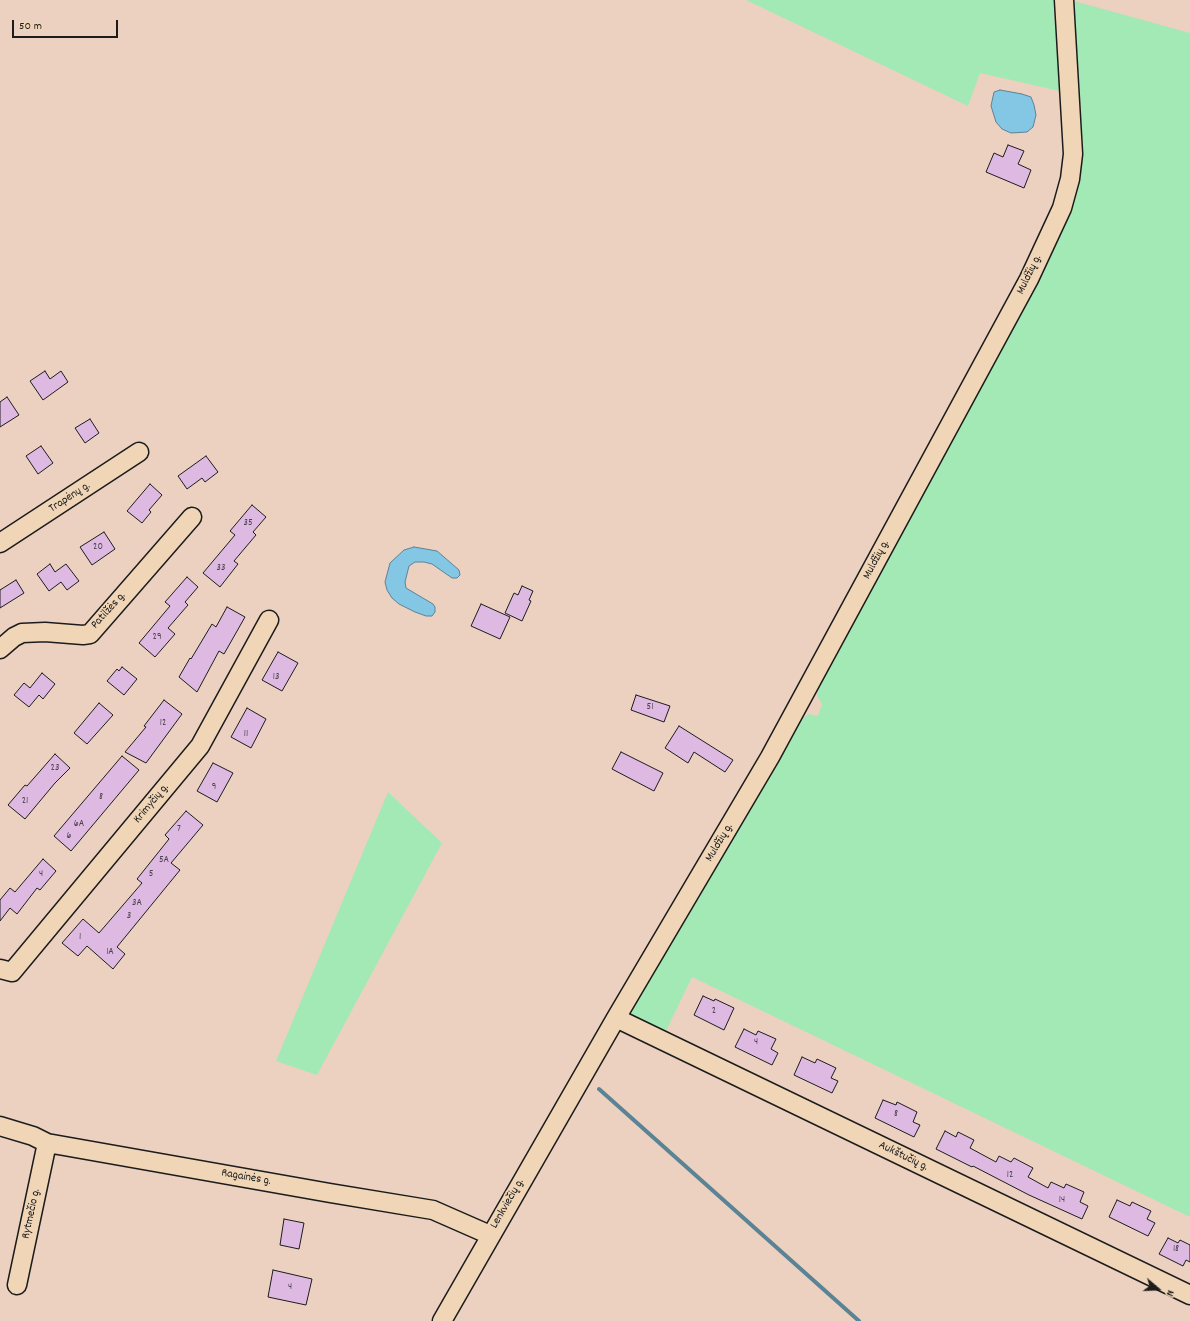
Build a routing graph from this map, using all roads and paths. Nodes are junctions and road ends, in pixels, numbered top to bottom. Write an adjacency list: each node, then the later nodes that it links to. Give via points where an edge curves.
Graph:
1 (1064, 0): 8 (street, Muldžių g., via 1073,154 1070,179 1062,208 1029,278 801,700)
2 (139, 452): 4 (street, Trapėnų g.)
3 (192, 517): 6 (street, Patilžės g., via 90,634 22,633)
4 (0, 543)
5 (269, 620): 7 (street, Krimyčių g., via 200,746)
6 (0, 649)
7 (6, 970)
8 (616, 1018): 9 (street, Muldžių g.); 14 (street, Aukštučių g.)
9 (576, 1087): 12 (street, Lenkviečių g.)
10 (0, 1126): 11 (street, Ragainės g.)
11 (47, 1143): 12 (street, Ragainės g., via 433,1210); 13 (street, Rytmečio g.)
12 (490, 1235): 15 (street, Lenkviečių g.)
13 (17, 1285)
14 (1190, 1295)
15 (442, 1321)

